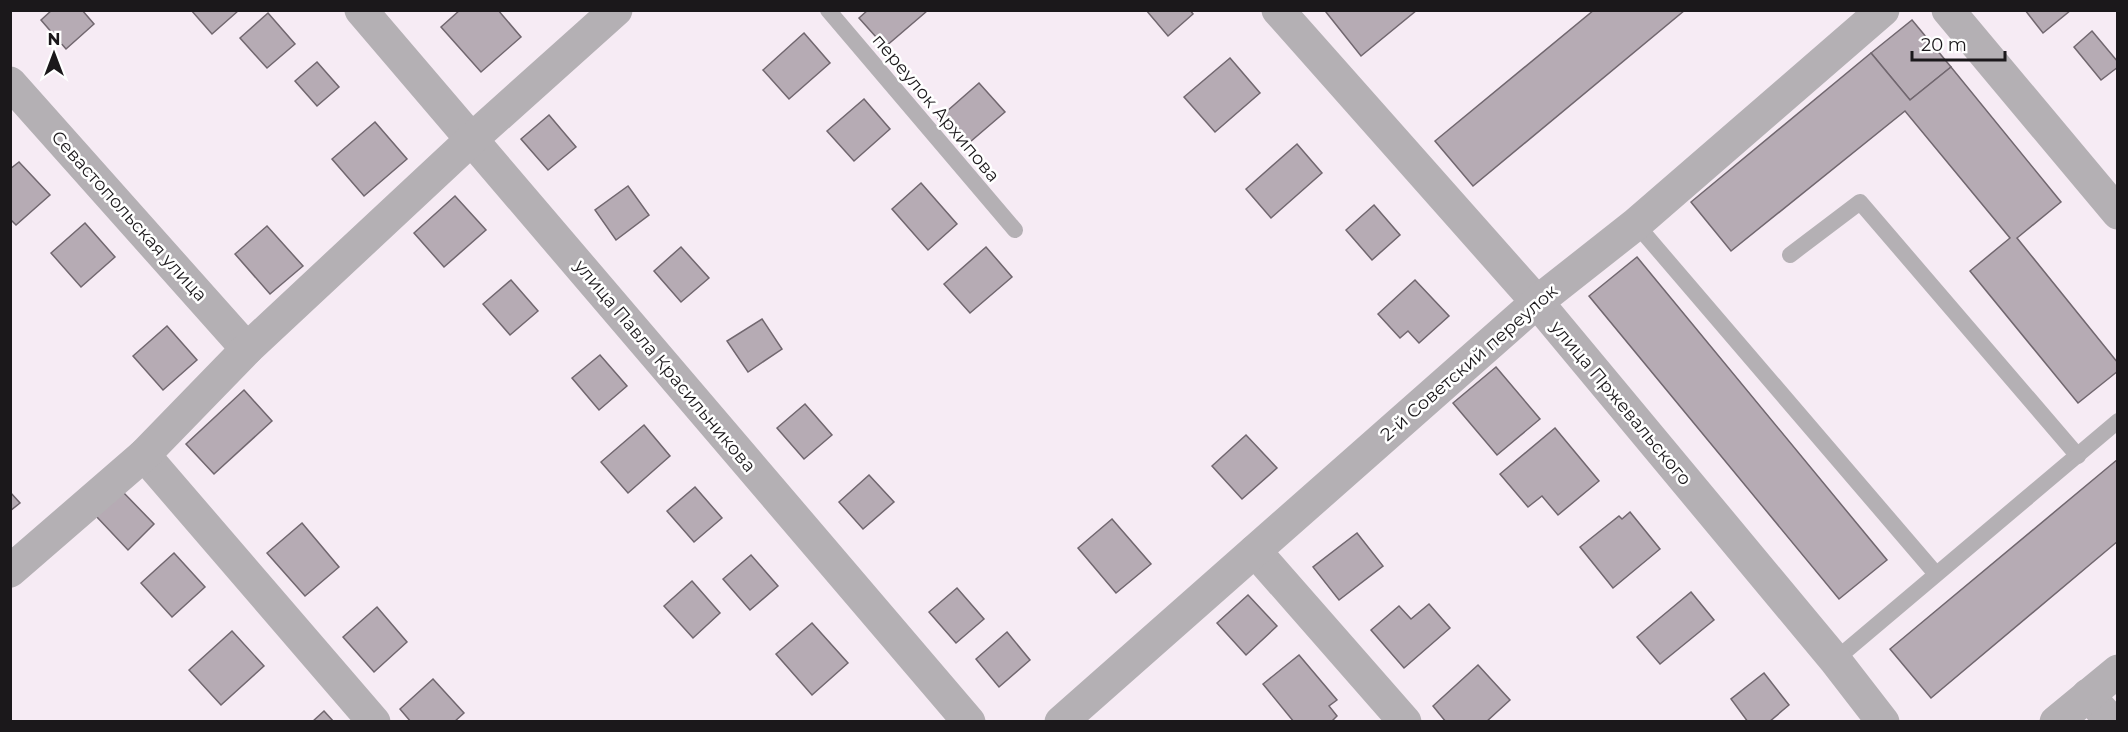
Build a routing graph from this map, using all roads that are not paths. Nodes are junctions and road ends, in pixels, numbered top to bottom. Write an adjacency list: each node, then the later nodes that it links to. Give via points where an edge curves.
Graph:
1 (361, 10): 8 (street, улица Павла Красильникова)
2 (616, 10): 8 (street)
3 (828, 10): 11 (lane, переулок Архипова)
4 (1278, 10): 13 (street, улица Пржевальского)
5 (1882, 10): 10 (street, 2-й Советский переулок)
6 (1947, 10): 9 (street)
7 (10, 83): 14 (street, Севастопольская улица)
8 (472, 139): 14 (street); 25 (street, улица Павла Красильникова)
9 (2118, 213)
10 (1636, 224): 13 (street, 2-й Советский переулок); 20 (lane)
11 (1015, 230)
12 (1790, 255): 17 (lane, via 1860,202)
13 (1537, 302): 18 (street, 2-й Советский переулок); 21 (street, улица Пржевальского)
14 (247, 349): 16 (street)
15 (2118, 422): 17 (lane)
16 (144, 455): 19 (street); 24 (street)
17 (2078, 456): 20 (lane)
18 (1255, 551): 26 (street, 2-й Советский переулок); 27 (street)
19 (10, 571)
20 (1936, 574): 21 (lane)
21 (1835, 660): 28 (street, улица Пржевальского)
22 (2118, 670): 23 (street)
23 (2088, 695): 29 (street); 30 (street)
24 (374, 722)
25 (969, 722)
26 (1061, 722)
27 (1405, 722)
28 (1883, 722)
29 (2056, 722)
30 (2112, 722)

